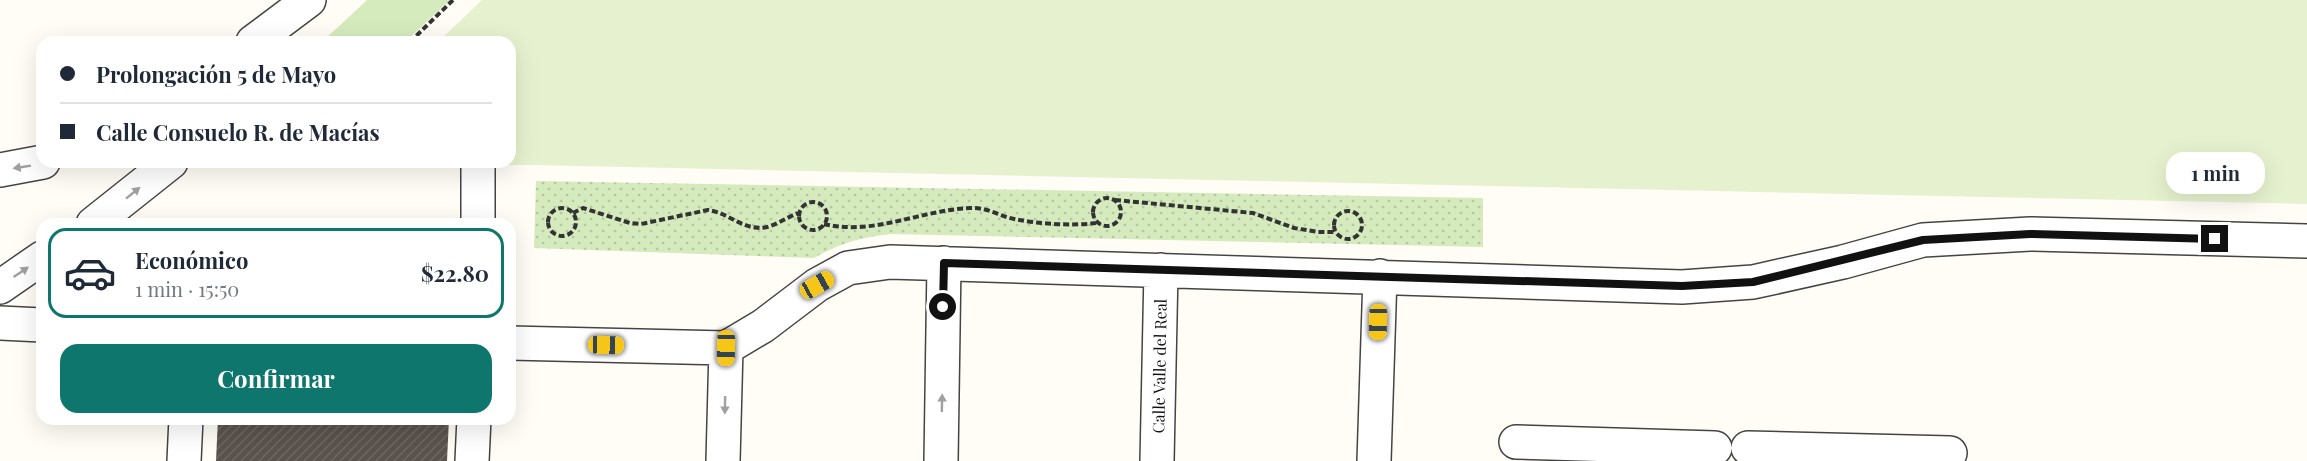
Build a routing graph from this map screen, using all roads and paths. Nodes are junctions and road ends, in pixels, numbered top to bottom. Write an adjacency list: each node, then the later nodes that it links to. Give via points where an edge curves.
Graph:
1 (309, 0): 4 (street)
2 (318, 0): 5 (street)
3 (453, 0): 6 (path)
4 (261, 36)
5 (285, 36)
6 (416, 36)
7 (36, 163): 10 (street, one-way to 10)
8 (163, 168): 14 (street, one-way to 8)
9 (478, 168): 15 (street)
10 (0, 170)
11 (1115, 200): 16 (path, via 1101,199 1094,206); 16 (path, via 1122,212 1119,221 1106,226); 18 (path, via 1253,213 1294,228)
12 (573, 213): 12 (path, via 576,226 570,234 561,236 553,232 549,224 552,212 561,208); 13 (path, via 583,208 640,224 708,210 758,228)
13 (798, 213): 17 (path, via 800,223 807,229 816,230); 17 (path, via 807,202 820,204 826,211)
14 (101, 218)
15 (478, 218)
16 (1097, 223): 17 (path, via 1026,221 972,208 935,211 891,224)
17 (824, 224)
18 (1335, 232): 18 (path, via 1334,222 1342,212 1355,213 1361,220 1362,229 1352,239)
19 (2307, 241): 23 (street, via 2030,234 1923,240 1753,282 1682,286)
20 (36, 262): 24 (street, one-way to 20)
21 (944, 263): 22 (street); 28 (street, via 890,262 848,268); 38 (street, one-way to 21)
22 (1161, 270): 23 (street); 39 (street, Calle Valle del Real)
23 (1380, 276): 40 (street)
24 (0, 287)
25 (0, 323): 26 (street)
26 (36, 325)
27 (516, 343): 28 (street)
28 (726, 348): 37 (street, one-way to 37)
29 (186, 425): 35 (street)
30 (474, 425): 36 (street)
31 (1516, 442): 33 (street)
32 (1950, 453): 34 (street)
33 (1714, 455): 34 (street)
34 (1748, 455)
35 (184, 461)
36 (472, 461)
37 (723, 461)
38 (941, 461)
39 (1157, 461)
40 (1374, 461)

